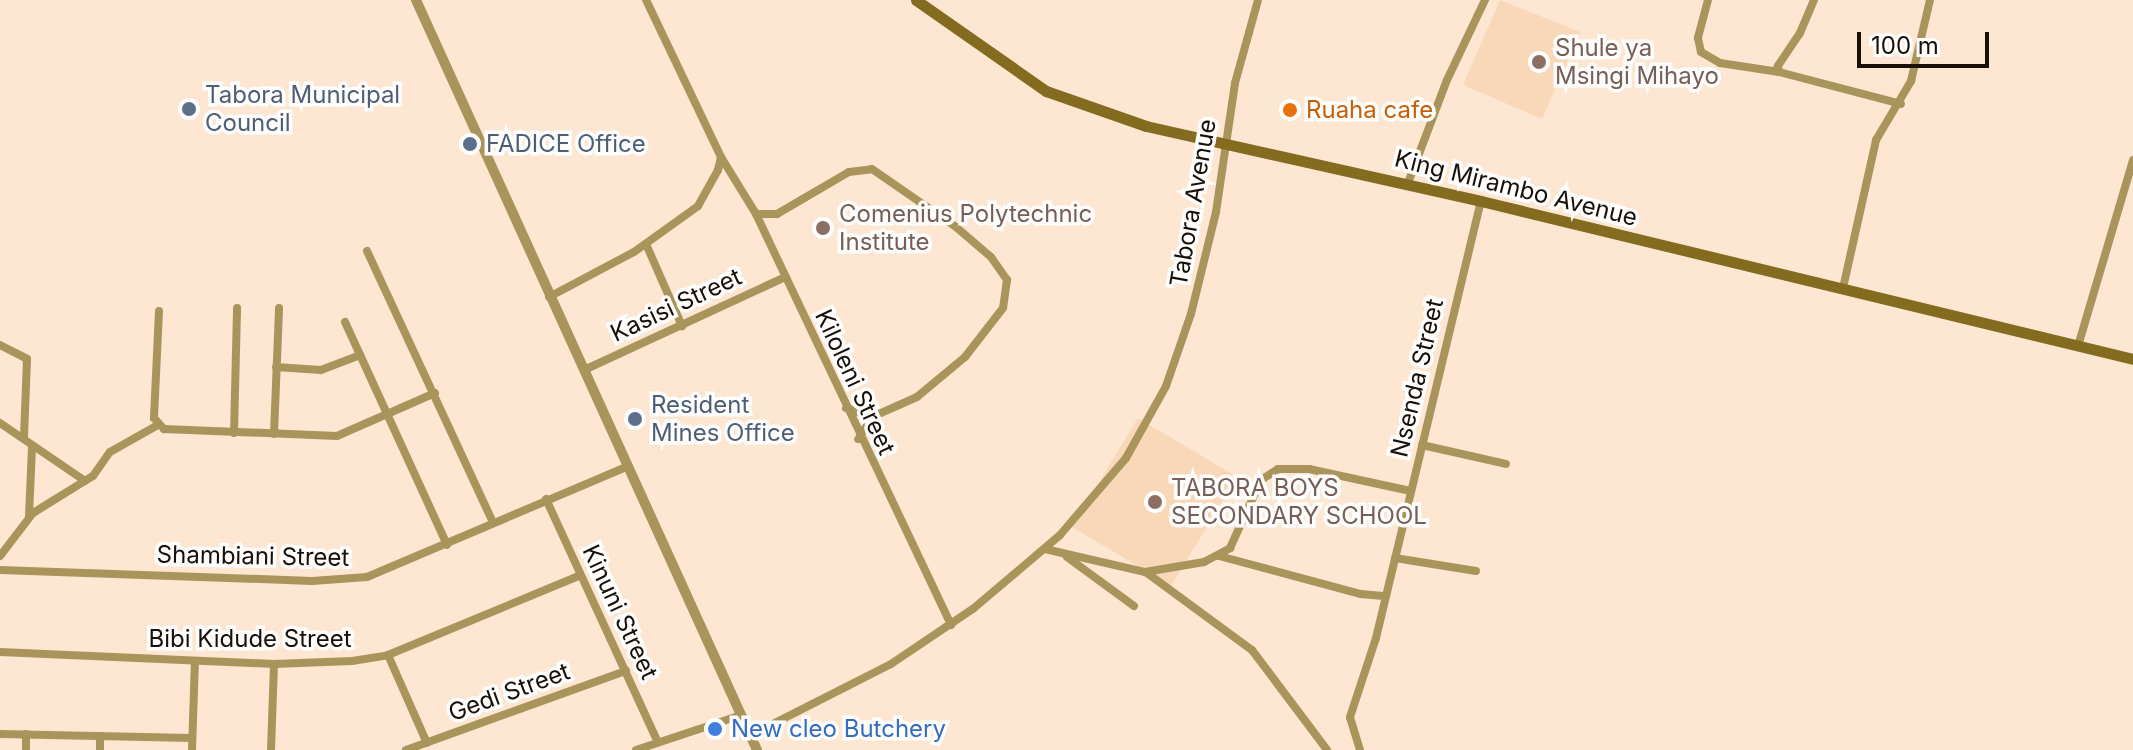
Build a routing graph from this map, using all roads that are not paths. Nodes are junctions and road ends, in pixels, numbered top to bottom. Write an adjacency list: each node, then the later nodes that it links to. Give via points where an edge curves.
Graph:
1 (416, 0): 24 (street)
2 (646, 0): 13 (street, Kiloleni Street)
3 (916, 0): 9 (main road, King Mirambo Avenue)
4 (1258, 0): 12 (street, Tabora Avenue)
5 (1485, 0): 15 (street)
6 (1708, 0): 10 (street, via 1698,38 1701,52 1720,63)
7 (1814, 0): 10 (street)
8 (1930, 0): 11 (street)
9 (932, 5): 12 (main road, King Mirambo Avenue, via 1009,68 1059,97 1146,126)
10 (1779, 72): 11 (street)
11 (1901, 104): 23 (street, via 1876,140)
12 (1224, 143): 15 (main road, King Mirambo Avenue); 56 (street, Tabora Avenue, via 1208,253 1166,386 1110,480)
13 (721, 157): 17 (street, Kiloleni Street); 20 (street, via 713,186 698,206)
14 (2133, 160): 31 (street)
15 (1408, 183): 16 (main road, King Mirambo Avenue)
16 (1481, 201): 23 (main road, King Mirambo Avenue); 46 (street, Nsenda Street)
17 (756, 214): 18 (street); 19 (street, Kiloleni Street)
18 (777, 214): 19 (street); 39 (street, via 849,172 872,169 956,227 991,257 1007,280 1003,308 965,357 917,397)
19 (765, 234): 22 (street, Kiloleni Street)
20 (646, 244): 24 (street); 29 (street)
21 (367, 251): 36 (street)
22 (785, 277): 29 (street, Kasisi Street); 37 (street, Kiloleni Street)
23 (1843, 288): 31 (main road, King Mirambo Avenue)
24 (549, 297): 35 (street)
25 (237, 308): 42 (street)
26 (279, 308): 34 (street)
27 (159, 311): 41 (street)
28 (345, 322): 32 (street)
29 (682, 326): 35 (street, Kasisi Street)
30 (0, 345): 44 (street, via 27,359)
31 (2078, 346): 33 (main road, King Mirambo Avenue)
32 (360, 355): 34 (street, via 321,370); 38 (street)
33 (2133, 359)
34 (276, 367): 43 (street)
35 (584, 370): 49 (street)
36 (435, 393): 38 (street); 54 (street)
37 (845, 408): 39 (street); 45 (street, Kiloleni Street)
38 (387, 414): 43 (street, via 337,436); 55 (street)
39 (872, 417): 45 (street)
40 (0, 423): 44 (street)
41 (158, 425): 42 (street); 50 (street, via 110,452)
42 (234, 433): 43 (street)
43 (274, 434)
44 (24, 438): 47 (street)
45 (858, 439): 67 (street, Kiloleni Street)
46 (1422, 445): 48 (street); 51 (street, Nsenda Street)
47 (32, 446): 50 (street); 53 (street)
48 (1506, 464)
49 (626, 467): 52 (street, Shambiani Street); 73 (street)
50 (85, 481): 53 (street)
51 (1411, 491): 59 (street, via 1309,469 1278,469 1261,480 1238,538); 60 (street, Nsenda Street)
52 (546, 499): 54 (street, Shambiani Street); 64 (street, Kinuni Street)
53 (29, 517): 58 (street)
54 (493, 523): 55 (street, Shambiani Street)
55 (447, 545): 61 (street, Shambiani Street, via 398,568 349,580)
56 (1045, 549): 57 (street); 67 (street, Tabora Avenue)
57 (1064, 554): 63 (street); 66 (street)
58 (0, 556)
59 (1219, 556): 63 (street); 65 (street)
60 (1395, 558): 62 (street); 65 (street, Nsenda Street)
61 (0, 570)
62 (1476, 571)
63 (1145, 572): 88 (street, via 1252,650)
64 (579, 576): 69 (street, Bibi Kidude Street); 72 (street, Kinuni Street)
65 (1386, 596): 89 (street, Nsenda Street, via 1350,717)
66 (1134, 606)
67 (951, 625): 76 (street, Tabora Avenue, via 891,664)
68 (0, 652): 70 (street, Bibi Kidude Street)
69 (388, 655): 71 (street, Bibi Kidude Street); 80 (street)
70 (195, 661): 71 (street, Bibi Kidude Street); 78 (street)
71 (274, 664): 84 (street)
72 (626, 671): 79 (street, Kinuni Street); 80 (street, Gedi Street)
73 (741, 715): 76 (street); 79 (street)
74 (0, 734): 75 (street)
75 (26, 734): 77 (street); 81 (street)
76 (751, 735): 87 (street)
77 (100, 736): 78 (street); 82 (street)
78 (192, 738): 83 (street)
79 (658, 742): 86 (street)
80 (427, 743): 85 (street, Gedi Street)
81 (26, 750)
82 (100, 750)
83 (192, 750)
84 (271, 750)
85 (406, 750)
86 (636, 750)
87 (757, 750)
88 (1327, 750)
89 (1360, 750)

